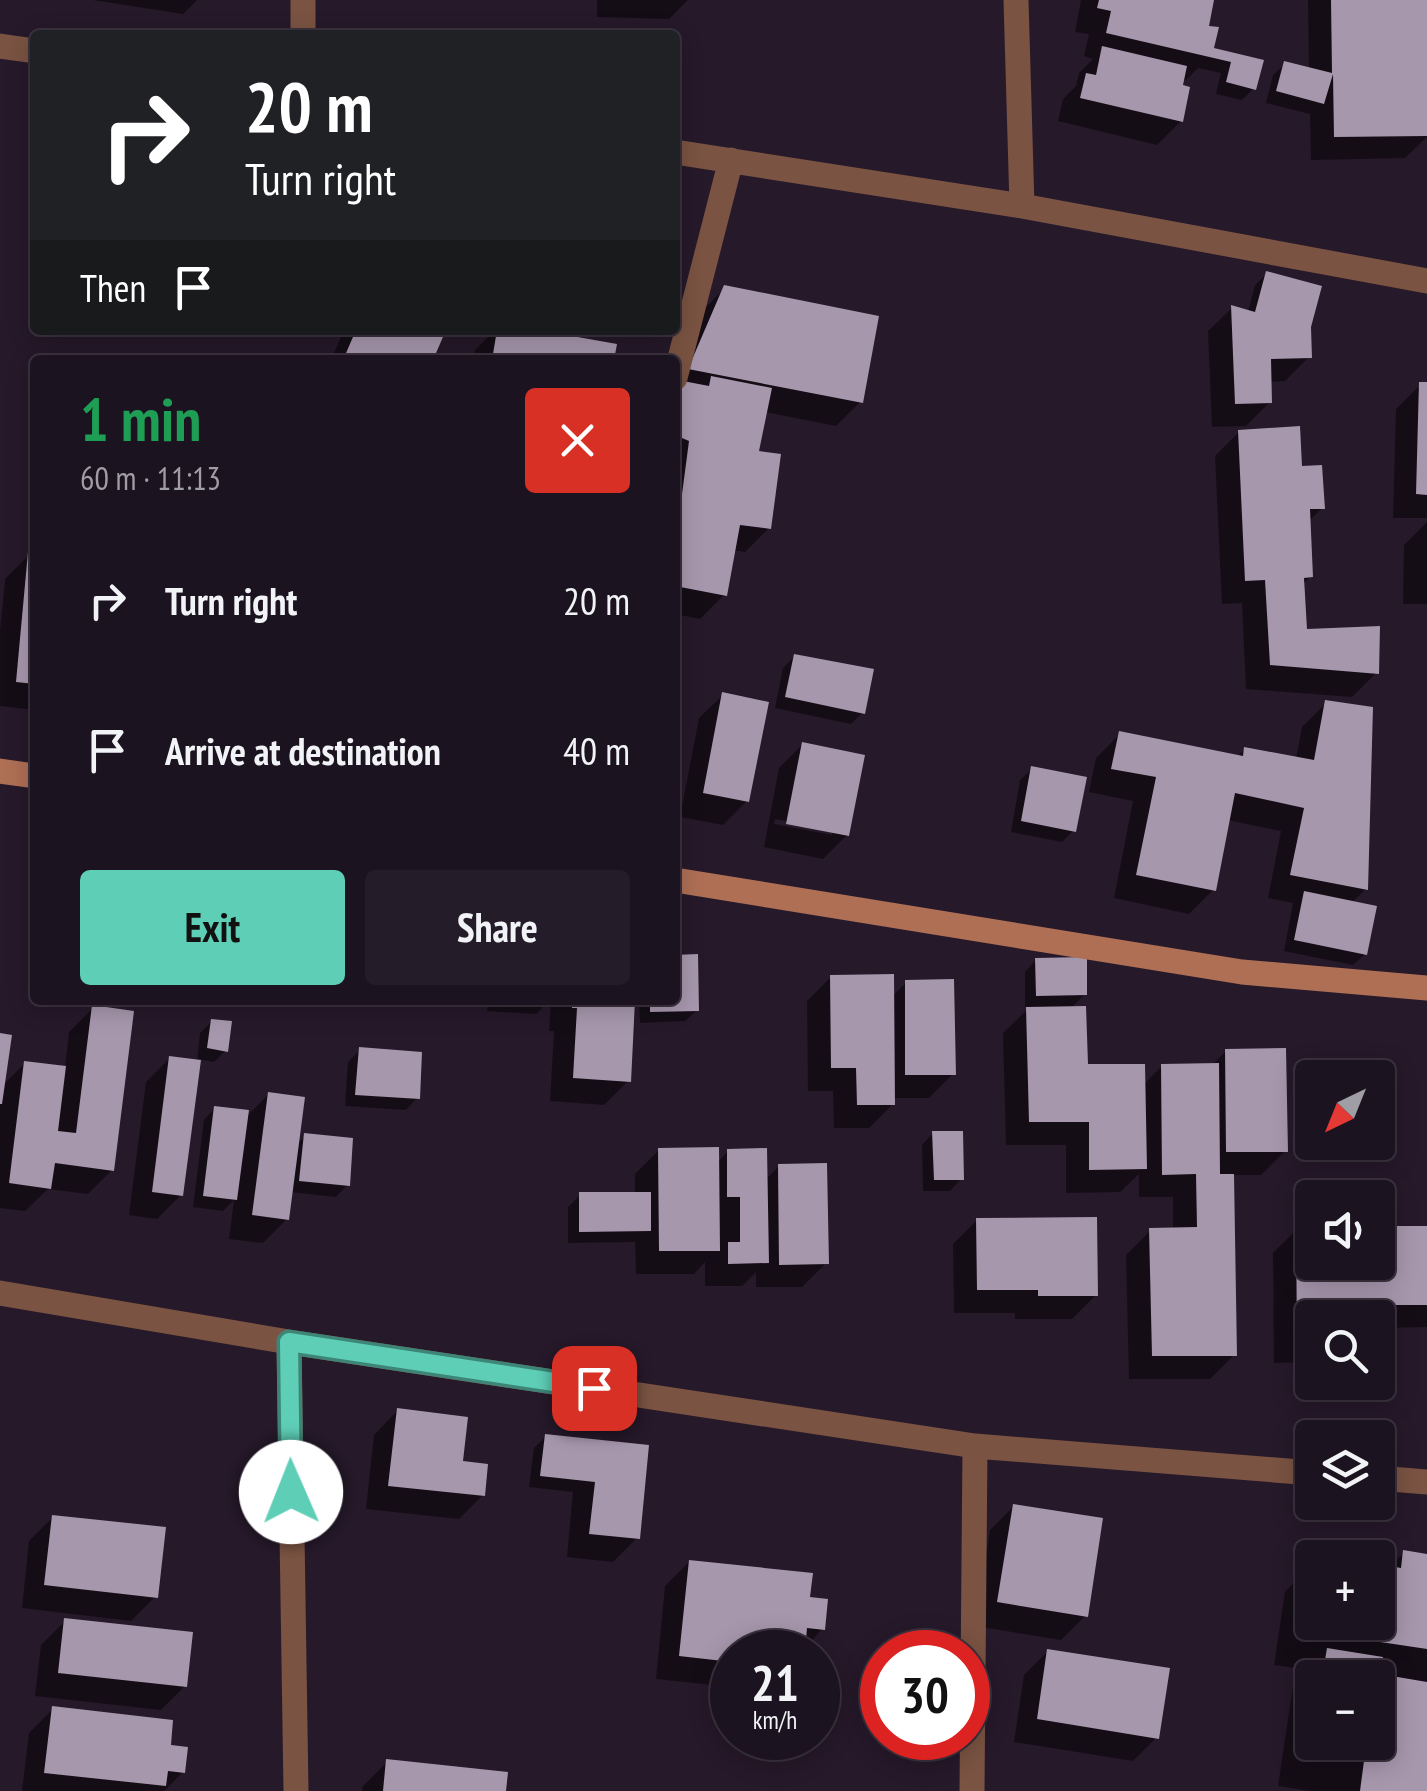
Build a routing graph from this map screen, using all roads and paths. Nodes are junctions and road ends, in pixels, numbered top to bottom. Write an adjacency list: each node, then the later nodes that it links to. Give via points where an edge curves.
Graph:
1 (303, 0): 3 (street)
2 (1016, 0): 8 (street)
3 (304, 30)
4 (0, 46): 5 (street)
5 (30, 50)
6 (680, 153): 7 (street)
7 (731, 160): 8 (street); 10 (street)
8 (1022, 206): 9 (street)
9 (1427, 282)
10 (680, 359)
11 (0, 771): 12 (main road)
12 (30, 775)
13 (680, 881): 14 (main road, via 1242,972)
14 (1427, 988)
15 (0, 1293): 16 (street)
16 (289, 1342): 17 (street); 21 (street)
17 (975, 1446): 18 (street); 22 (street)
18 (1295, 1472)
19 (1395, 1479): 20 (street)
20 (1427, 1482)
21 (296, 1791)
22 (972, 1791)

